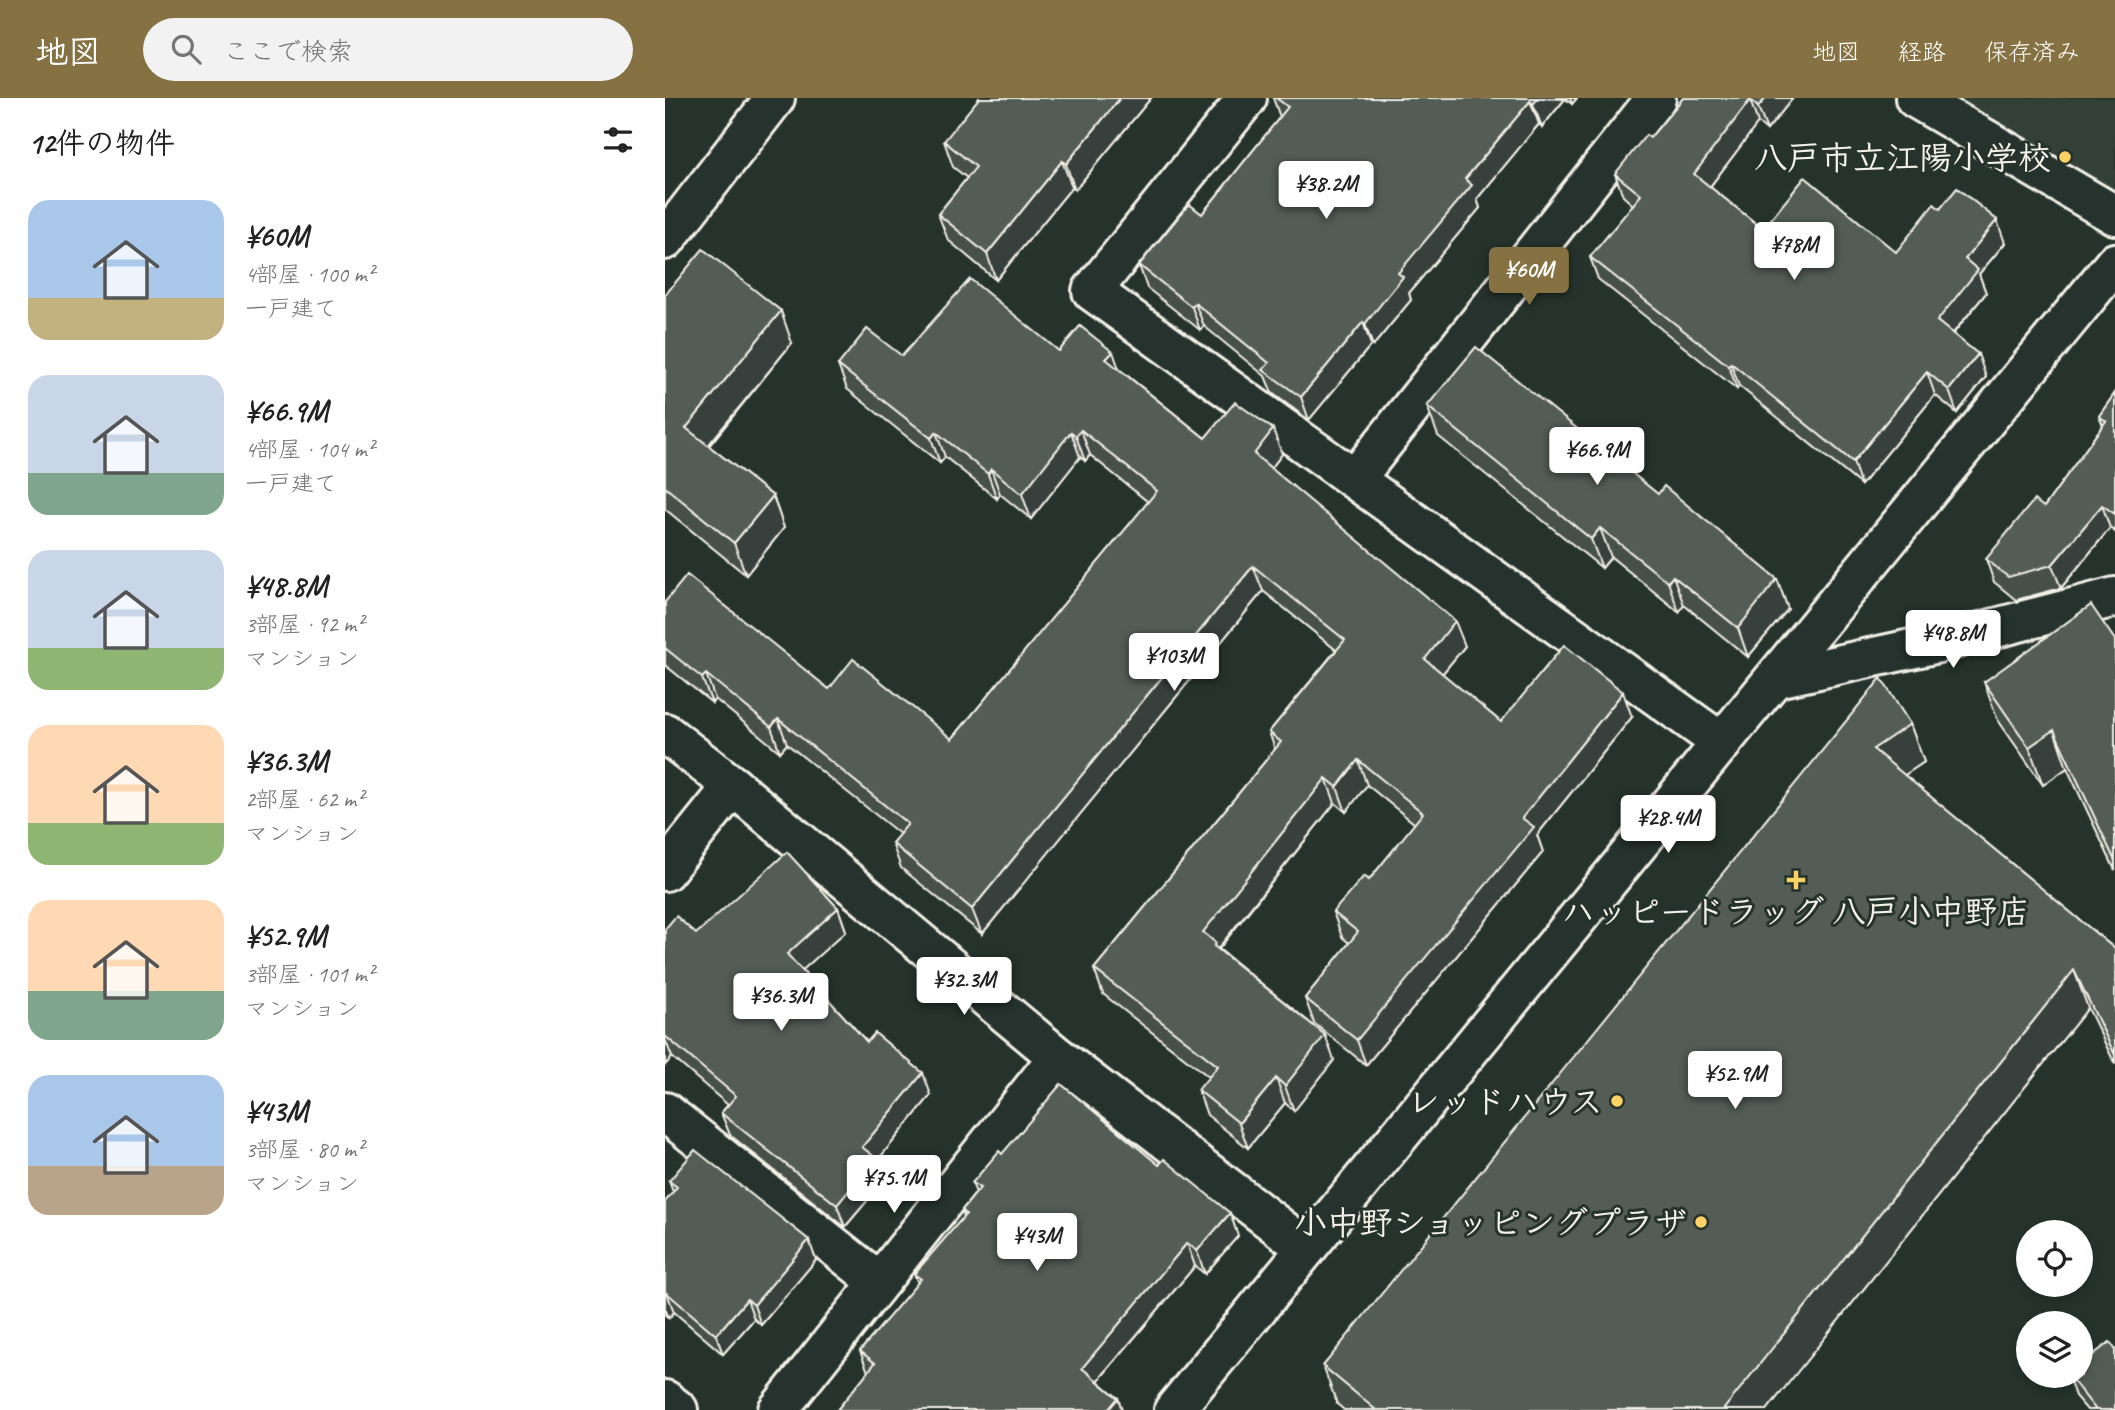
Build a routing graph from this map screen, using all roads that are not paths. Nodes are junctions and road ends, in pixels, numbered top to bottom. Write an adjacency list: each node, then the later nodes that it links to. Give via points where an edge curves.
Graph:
1 (775, 98): 6 (street)
2 (1247, 98): 8 (street, via 1092,291)
3 (1656, 98): 8 (street)
4 (1915, 98): 5 (street)
5 (2115, 215)
6 (665, 240)
7 (2115, 263): 10 (street)
8 (1355, 479): 12 (street)
9 (2115, 597): 10 (street, via 1934,644)
10 (1777, 678): 12 (street)
11 (665, 733): 13 (street)
12 (1722, 743): 17 (street)
13 (733, 786): 14 (street); 15 (street)
14 (665, 870)
15 (1058, 1057): 17 (street); 18 (street)
16 (665, 1112): 18 (street)
17 (1305, 1247): 22 (street)
18 (879, 1283): 21 (street)
19 (665, 1400): 20 (street)
20 (678, 1410)
21 (778, 1410)
22 (1174, 1410)

